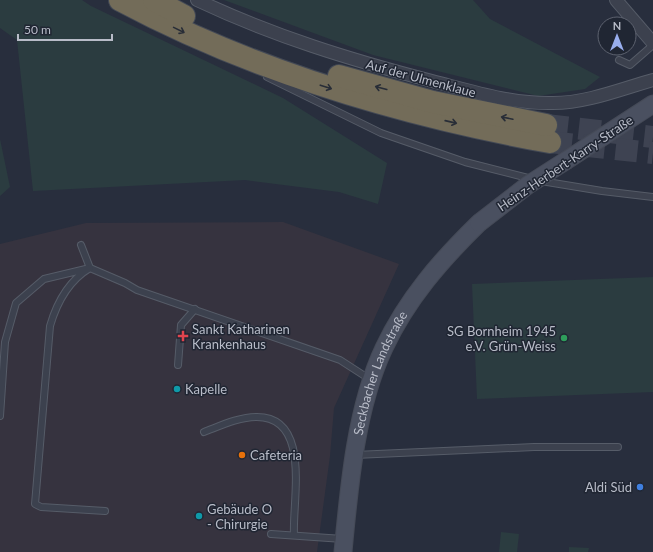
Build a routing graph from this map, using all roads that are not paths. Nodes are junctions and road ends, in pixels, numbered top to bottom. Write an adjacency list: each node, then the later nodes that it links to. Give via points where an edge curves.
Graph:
1 (120, 0): 7 (highway, one-way to 7)
2 (154, 0): 7 (highway, one-way to 2, via 368,101 444,120 548,133 312,67 197,22)
3 (197, 0): 8 (street, Auf der Ulmenklaue, via 265,29 351,59 509,100 555,104)
4 (616, 0): 5 (street)
5 (653, 44): 6 (lane, via 630,65)
6 (619, 60)
7 (256, 67): 10 (lane, via 381,133 466,162 560,185)
8 (653, 80)
9 (653, 104): 11 (main road, Heinz-Herbert-Karry-Straße, bridge, via 528,185)
10 (653, 197)
11 (479, 223): 16 (main road, Seckbacher Landstraße, via 442,260 407,306 384,348)
12 (81, 245): 13 (lane)
13 (90, 268): 14 (lane, via 137,290); 17 (lane, via 44,279 16,303 5,342); 21 (lane, via 74,278 60,300 50,326 35,504 41,507)
14 (195, 309): 15 (lane, via 181,325); 16 (lane, via 340,360)
15 (178, 365)
16 (371, 380): 20 (main road, Seckbacher Landstraße)
17 (0, 416)
18 (204, 432): 23 (lane, via 243,418 255,417 273,418 287,430 295,469)
19 (618, 447): 20 (lane)
20 (355, 455): 24 (main road, Seckbacher Landstraße)
21 (105, 511)
22 (271, 534): 23 (lane)
23 (294, 535): 24 (lane)
24 (344, 546)

